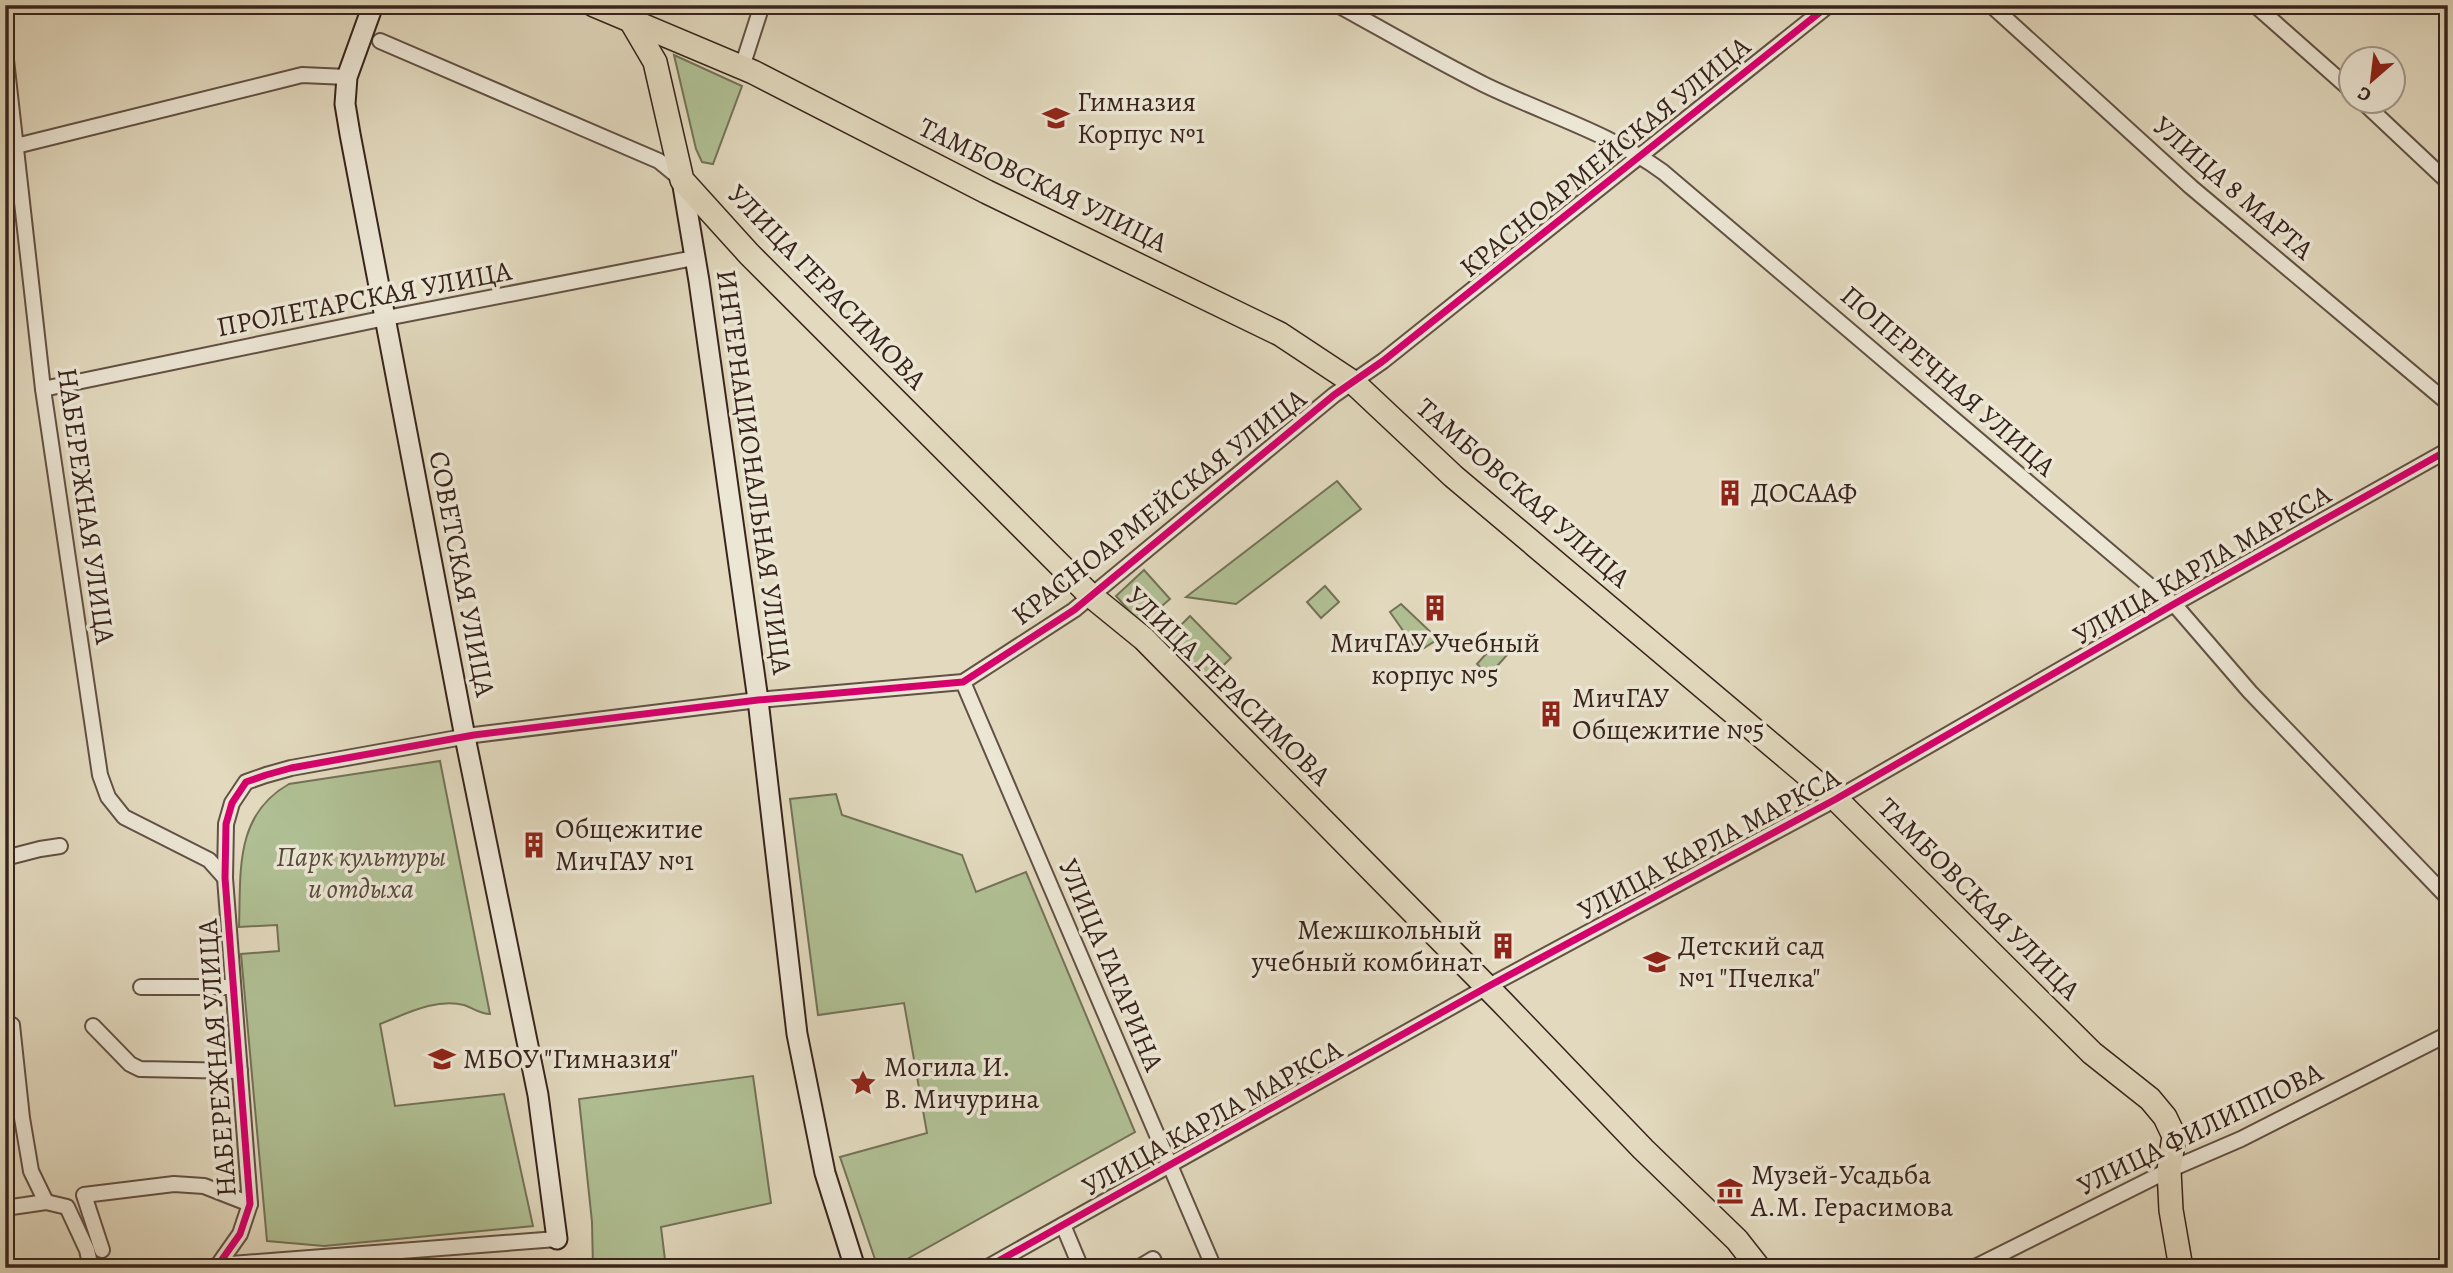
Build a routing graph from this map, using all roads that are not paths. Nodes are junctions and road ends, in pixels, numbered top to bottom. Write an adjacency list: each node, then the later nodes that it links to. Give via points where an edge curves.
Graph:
1 (373, 5): 14 (main road, СОВЕТСКАЯ УЛИЦА)
2 (594, 5): 10 (main road, ТАМБОВСКАЯ УЛИЦА)
3 (762, 5): 13 (street)
4 (1338, 5): 18 (street, ПОПЕРЕЧНАЯ УЛИЦА, via 1485,85)
5 (1829, 5): 18 (street, КРАСНОАРМЕЙСКАЯ УЛИЦА)
6 (1991, 5): 25 (street, УЛИЦА 8 МАРТА, via 2191,187)
7 (2255, 5): 15 (street)
8 (2442, 5): 9 (street)
9 (2448, 10)
10 (631, 21): 13 (main road, ТАМБОВСКАЯ УЛИЦА); 19 (main road, УЛИЦА ГЕРАСИМОВА, via 655,62)
11 (380, 41): 19 (street, via 659,162)
12 (5, 51): 17 (street, НАБЕРЕЖНАЯ УЛИЦА)
13 (742, 67): 23 (main road, ТАМБОВСКАЯ УЛИЦА, via 1280,334)
14 (347, 77): 17 (street, via 302,75); 22 (main road, СОВЕТСКАЯ УЛИЦА, via 349,134)
15 (2338, 79)
16 (2378, 116): 20 (street)
17 (16, 146): 24 (street, НАБЕРЕЖНАЯ УЛИЦА)
18 (1641, 156): 23 (street, КРАСНОАРМЕЙСКАЯ УЛИЦА); 28 (street, ПОПЕРЕЧНАЯ УЛИЦА)
19 (682, 180): 21 (main road, ИНТЕРНАЦИОНАЛЬНАЯ УЛИЦА); 27 (main road, УЛИЦА ГЕРАСИМОВА, via 749,254)
20 (2448, 182)
21 (694, 258): 22 (street, ПРОЛЕТАРСКАЯ УЛИЦА); 30 (main road, ИНТЕРНАЦИОНАЛЬНАЯ УЛИЦА)
22 (385, 318): 24 (street, ПРОЛЕТАРСКАЯ УЛИЦА); 31 (main road, СОВЕТСКАЯ УЛИЦА)
23 (1354, 383): 27 (street, КРАСНОАРМЕЙСКАЯ УЛИЦА); 32 (main road, ТАМБОВСКАЯ УЛИЦА, via 1454,476)
24 (43, 389): 35 (street, НАБЕРЕЖНАЯ УЛИЦА, via 100,775 108,797 124,817 209,860)
25 (2448, 403)
26 (2448, 450): 28 (street, УЛИЦА КАРЛА МАРКСА)
27 (1090, 595): 29 (street, КРАСНОАРМЕЙСКАЯ УЛИЦА); 39 (main road, УЛИЦА ГЕРАСИМОВА, via 1144,639)
28 (2174, 604): 32 (street, УЛИЦА КАРЛА МАРКСА); 36 (street, ПОПЕРЕЧНАЯ УЛИЦА, via 2250,692)
29 (963, 682): 30 (street, КРАСНОАРМЕЙСКАЯ УЛИЦА); 44 (street, УЛИЦА ГАГАРИНА)
30 (758, 700): 31 (street, КРАСНОАРМЕЙСКАЯ УЛИЦА); 54 (main road, ИНТЕРНАЦИОНАЛЬНАЯ УЛИЦА, via 797,1034 825,1173)
31 (465, 737): 35 (street, КРАСНОАРМЕЙСКАЯ УЛИЦА, via 291,768 246,782 232,803 226,824); 50 (main road, СОВЕТСКАЯ УЛИЦА, via 538,1095)
32 (1836, 799): 39 (street, УЛИЦА КАРЛА МАРКСА); 45 (main road, ТАМБОВСКАЯ УЛИЦА, via 2092,1053 2150,1099 2174,1136)
33 (60, 846): 34 (street)
34 (5, 858)
35 (225, 878): 38 (street, НАБЕРЕЖНАЯ УЛИЦА)
36 (2448, 898)
37 (141, 987): 38 (street, НАБЕРЕЖНАЯ УЛИЦА)
38 (233, 987): 43 (street, НАБЕРЕЖНАЯ УЛИЦА)
39 (1487, 987): 44 (street, УЛИЦА КАРЛА МАРКСА); 60 (main road, УЛИЦА ГЕРАСИМОВА, via 1737,1240)
40 (12, 1025): 46 (street, via 32,1171)
41 (93, 1026): 43 (street, НАБЕРЕЖНАЯ УЛИЦА, via 140,1069)
42 (2448, 1034): 45 (street, УЛИЦА ФИЛИППОВА, via 2241,1139)
43 (240, 1071): 47 (street, НАБЕРЕЖНАЯ УЛИЦА)
44 (1170, 1166): 49 (street, УЛИЦА КАРЛА МАРКСА); 59 (street, УЛИЦА ГАГАРИНА)
45 (2169, 1170): 61 (street, УЛИЦА ФИЛИППОВА); 62 (main road, ТАМБОВСКАЯ УЛИЦА)
46 (46, 1202): 48 (street); 53 (street, via 67,1207)
47 (250, 1205): 51 (street, НАБЕРЕЖНАЯ УЛИЦА, via 204,1186 84,1195); 52 (street, НАБЕРЕЖНАЯ УЛИЦА, via 240,1234)
48 (5, 1208)
49 (1063, 1225): 55 (street, УЛИЦА КАРЛА МАРКСА); 56 (street)
50 (557, 1239): 52 (street)
51 (102, 1250)
52 (217, 1266)
53 (91, 1268)
54 (855, 1268)
55 (986, 1268)
56 (1081, 1268)
57 (1138, 1268): 58 (street, via 1153,1259)
58 (1157, 1268)
59 (1214, 1268)
60 (1759, 1268)
61 (1973, 1268)
62 (2180, 1268)

